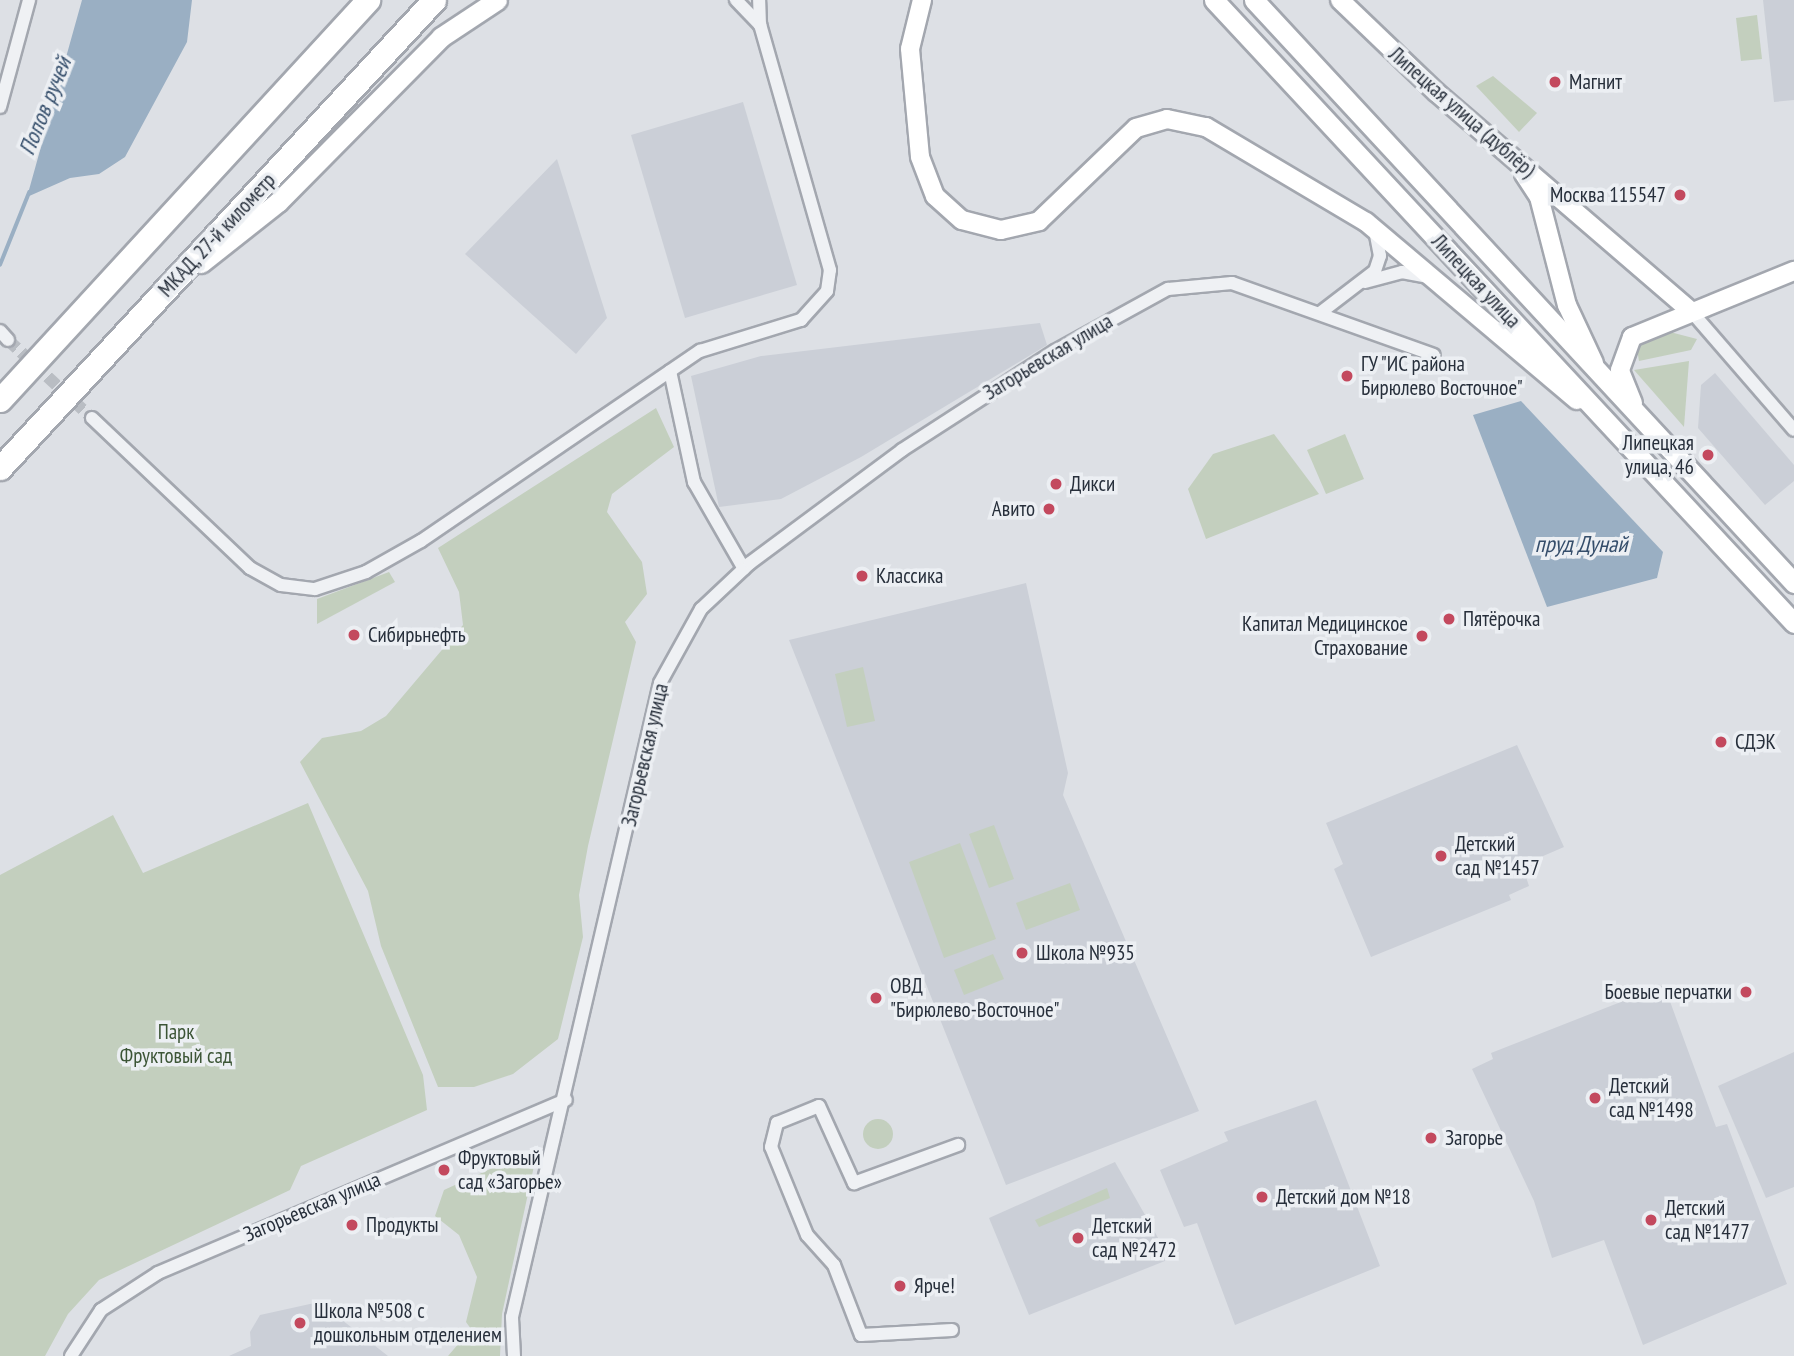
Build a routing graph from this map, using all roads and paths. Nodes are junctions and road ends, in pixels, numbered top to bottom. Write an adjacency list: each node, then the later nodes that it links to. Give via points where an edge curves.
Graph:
1 (29, 0): 14 (street)
2 (345, 0): 13 (highway)
3 (368, 0): 13 (highway)
4 (434, 0): 20 (highway, МКАД, 27-й километр)
5 (497, 0): 20 (main road, via 442,37 278,202)
6 (736, 0): 12 (street)
7 (760, 0): 12 (street)
8 (922, 0): 16 (street, via 910,49 920,157 935,196 962,220 1001,230 1039,221 1136,128 1167,119 1206,127)
9 (1214, 0): 30 (main road, Липецкая улица)
10 (1254, 0): 24 (main road, Липецкая улица)
11 (1340, 0): 15 (street, Липецкая улица (дублёр))
12 (760, 25): 25 (street, via 829,262 829,286 817,306 791,325 714,345)
13 (284, 91): 26 (highway)
14 (0, 107)
15 (1498, 146): 21 (street, Липецкая улица (дублёр)); 24 (street, via 1539,197 1567,305)
16 (1375, 230): 18 (street); 19 (street, via 1381,256)
17 (1794, 271): 21 (street)
18 (1438, 281): 19 (street, via 1402,272); 30 (street)
19 (1365, 282): 22 (street)
20 (167, 289): 31 (highway, МКАД, 27-й километр)
21 (1691, 311): 27 (street, via 1626,344 1620,370); 29 (street, Липецкая улица (дублёр))
22 (1320, 313): 23 (street, Загорьевская улица); 32 (street, Загорьевская улица, via 1232,283 1155,294 902,450)
23 (1434, 355)
24 (1594, 364): 27 (main road, Липецкая улица)
25 (670, 371): 28 (street, via 421,541 366,572 315,589 281,585 250,568); 32 (street, via 694,482)
26 (0, 400)
27 (1633, 404): 33 (main road, Липецкая улица)
28 (92, 418)
29 (1794, 430)
30 (1619, 436): 34 (main road, Липецкая улица)
31 (0, 468)
32 (744, 569): 35 (street, Загорьевская улица, via 701,610 660,682)
33 (1794, 583)
34 (1794, 623)
35 (566, 1100): 38 (street, Загорьевская улица, via 158,1273 101,1310); 39 (street, via 512,1317)
36 (958, 1145): 37 (street, via 854,1183 819,1106 777,1123 771,1147 807,1235 834,1265 861,1335)
37 (952, 1331)
38 (71, 1356)
39 (514, 1356)

